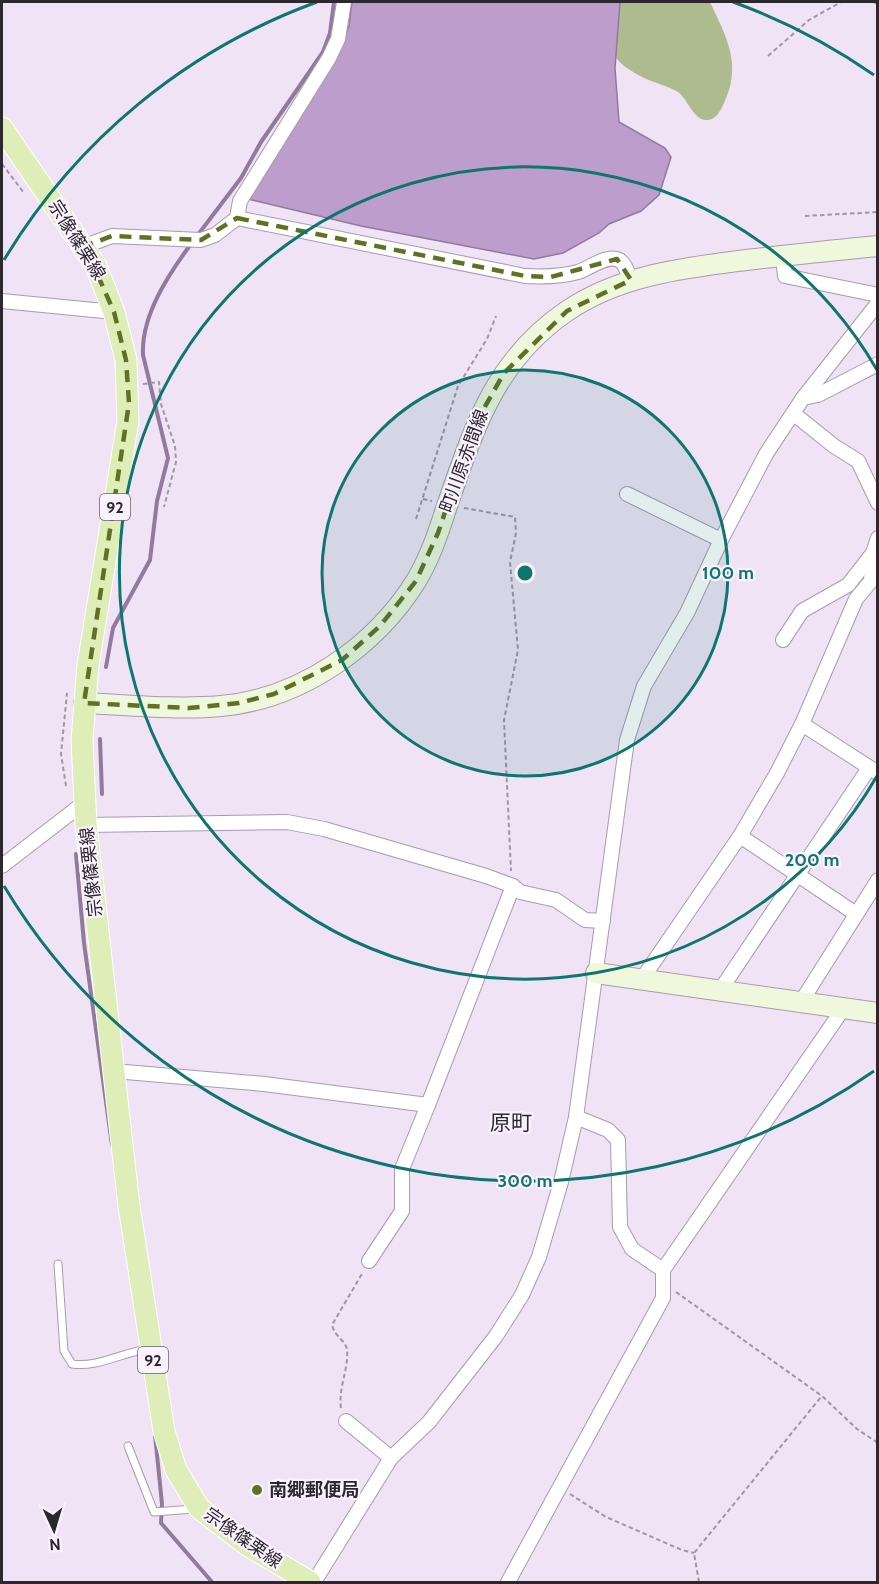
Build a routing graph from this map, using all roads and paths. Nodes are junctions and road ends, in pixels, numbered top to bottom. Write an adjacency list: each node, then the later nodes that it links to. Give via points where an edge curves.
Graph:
1 (344, 2): 9 (street, via 338,39 329,58 240,201)
2 (841, 2): 5 (path, via 809,20)
3 (874, 2): 4 (path)
4 (878, 5)
5 (768, 56)
6 (2, 128): 10 (main road, 宗像篠栗線 / 92)
7 (878, 212): 8 (path)
8 (805, 216)
9 (237, 218): 10 (street, via 215,235 201,240 112,236); 13 (street, via 525,276 551,278 617,259)
10 (84, 246): 17 (main road, 宗像篠栗線 / 92)
11 (878, 246): 12 (main road, 町川原赤間線)
12 (783, 256): 13 (main road, 町川原赤間線, via 685,268); 14 (street, via 785,276)
13 (631, 280): 25 (main road, 町川原赤間線, via 567,311 519,353 486,401)
14 (878, 295)
15 (2, 301): 17 (street)
16 (878, 303): 21 (street)
17 (114, 312): 20 (main road, 宗像篠栗線 / 92)
18 (496, 316): 27 (path, via 487,339 458,386)
19 (878, 364): 21 (street, via 818,395)
20 (128, 385): 26 (path, via 159,382 176,462); 32 (main road, 宗像篠栗線 / 92, via 126,444)
21 (803, 398): 22 (street)
22 (794, 414): 24 (street, via 858,461); 29 (street, via 766,454)
23 (627, 494): 29 (street)
24 (878, 503)
25 (448, 505): 32 (main road, 町川原赤間線, via 416,581 396,608 359,646 321,672 274,694 222,706); 41 (path, via 515,518 510,562 517,662 504,720)
26 (164, 507)
27 (416, 519)
28 (878, 538): 30 (street)
29 (721, 540): 43 (street, via 687,614 644,686 627,740)
30 (873, 553): 31 (street, via 848,585 802,611); 33 (street, via 871,580 856,599)
31 (783, 640)
32 (84, 703): 35 (main road, 宗像篠栗線 / 92)
33 (802, 724): 34 (street); 37 (street)
34 (873, 770): 39 (street)
35 (85, 802): 36 (main road, 宗像篠栗線 / 92); 38 (street)
36 (86, 825): 41 (street, via 287,822); 50 (main road, 宗像篠栗線 / 92)
37 (740, 836): 39 (street); 45 (street)
38 (2, 866)
39 (798, 875): 42 (street); 46 (street)
40 (878, 880): 42 (street)
41 (513, 886): 43 (street, via 556,900 585,920); 51 (street)
42 (856, 914): 47 (street)
43 (603, 921): 44 (street)
44 (597, 973): 45 (main road); 52 (street)
45 (642, 979): 46 (main road)
46 (721, 989): 47 (main road)
47 (801, 1002): 48 (main road)
48 (843, 1009): 49 (main road); 55 (street)
49 (878, 1013)
50 (114, 1071): 51 (street, via 264,1084); 57 (main road, 宗像篠栗線 / 92)
51 (428, 1105): 53 (street, via 402,1169 402,1211)
52 (576, 1117): 55 (street, via 608,1130 618,1140 620,1227 632,1249); 62 (street, via 539,1257 522,1295 496,1336 429,1422)
53 (369, 1261): 59 (path, via 332,1325 347,1349 339,1390)
54 (58, 1264): 57 (lane, via 64,1351 72,1364 93,1365 130,1351)
55 (663, 1270): 56 (street)
56 (663, 1285): 58 (path); 63 (street, via 663,1298)
57 (151, 1349): 64 (main road, 宗像篠栗線 / 92, via 169,1450)
58 (822, 1396): 60 (path); 65 (path)
59 (346, 1422): 62 (street)
60 (878, 1443)
61 (129, 1446): 64 (lane, via 154,1512)
62 (392, 1458): 66 (street)
63 (560, 1488): 65 (path, via 606,1517); 67 (street)
64 (199, 1508): 66 (main road, 宗像篠栗線 / 92, via 247,1545)
65 (694, 1552): 68 (path)
66 (312, 1582)
67 (508, 1582)
68 (699, 1582)

